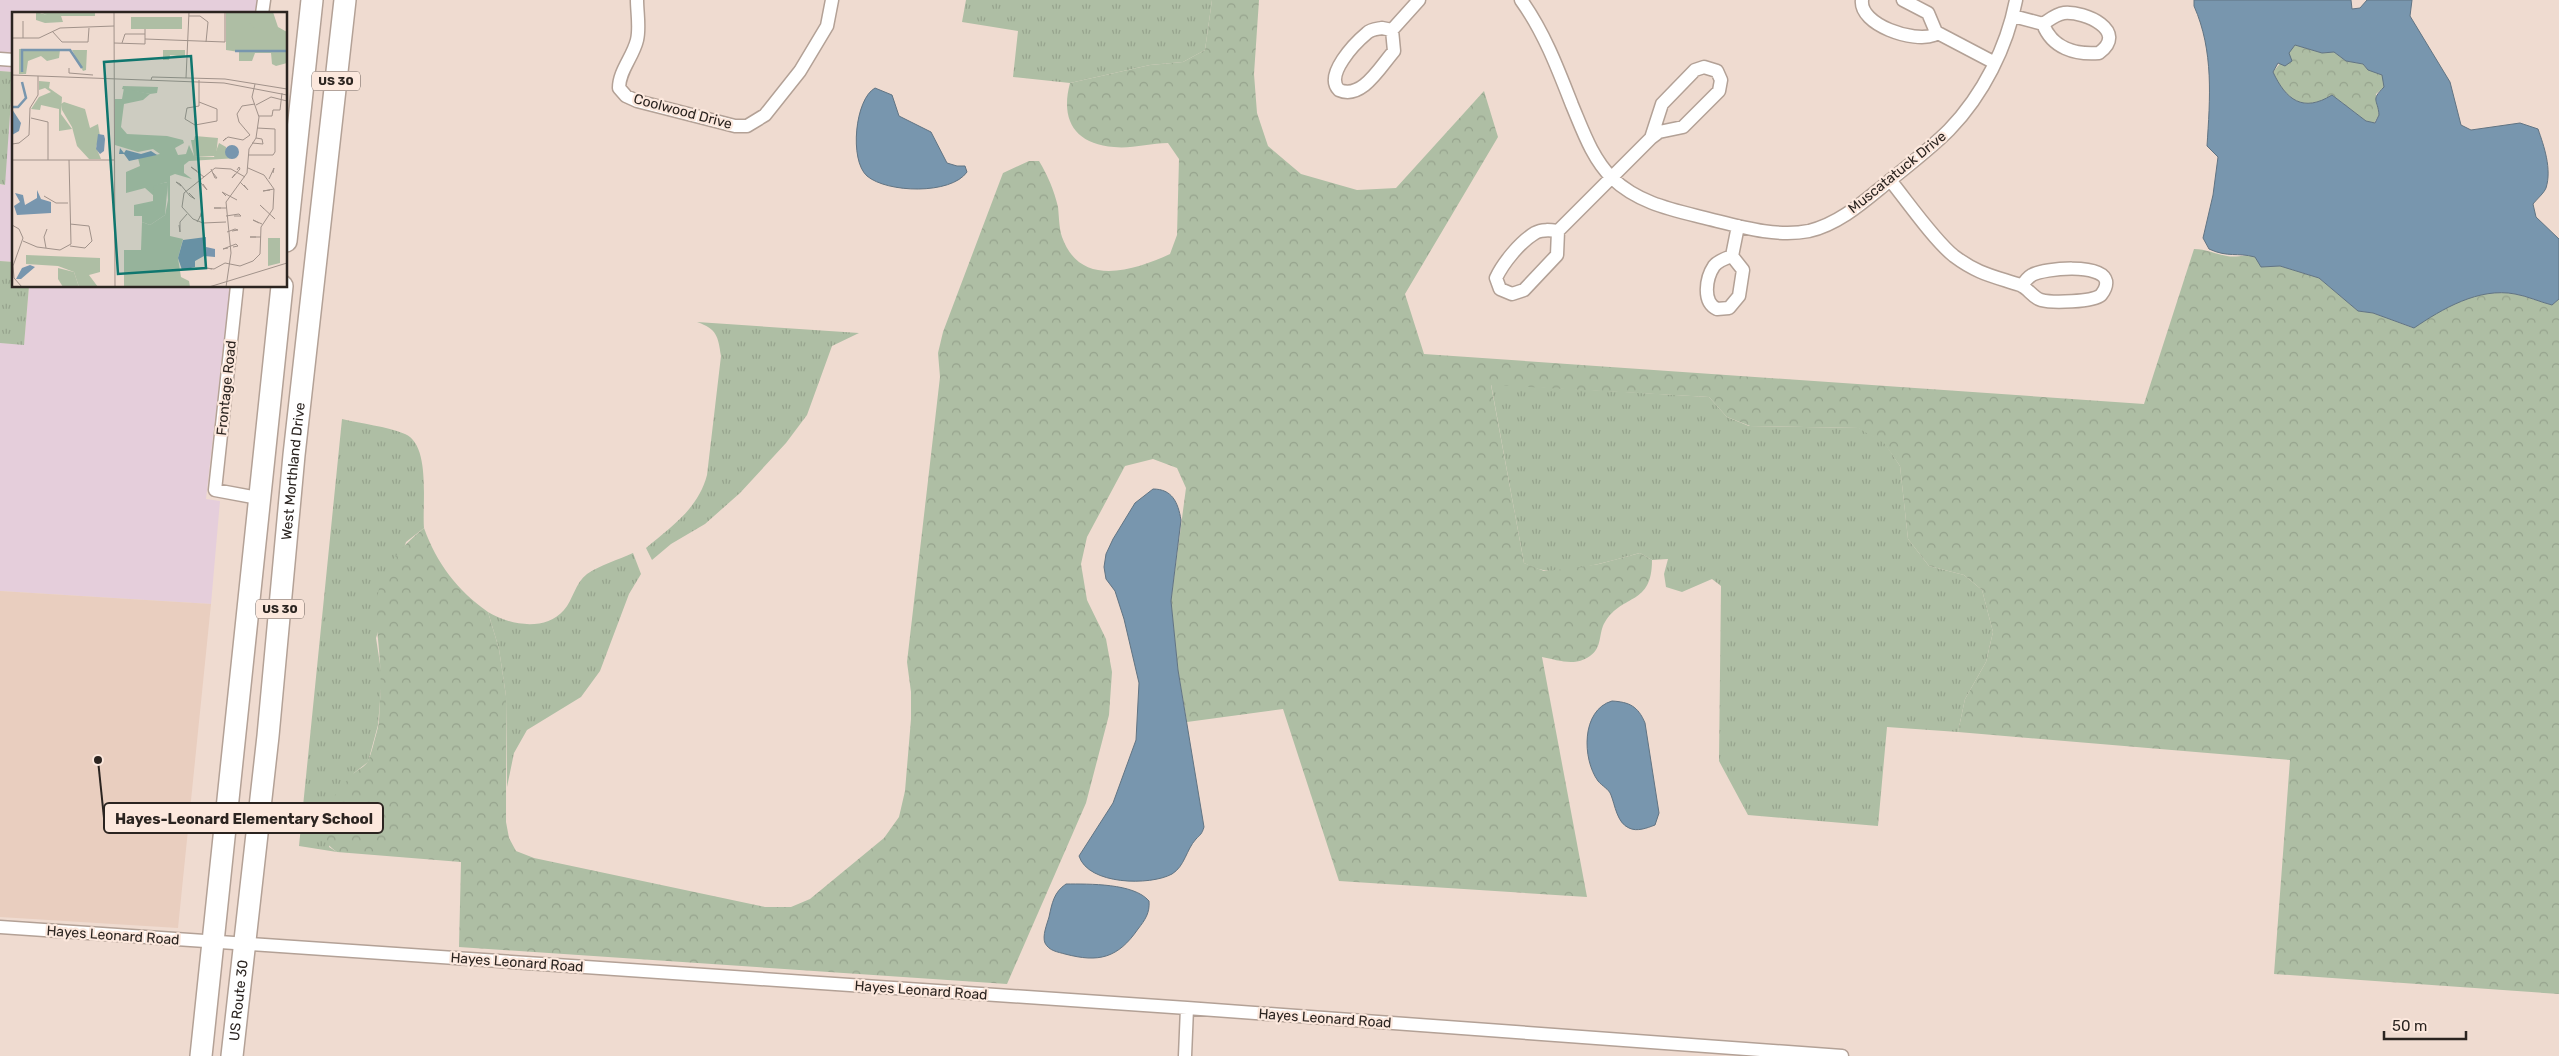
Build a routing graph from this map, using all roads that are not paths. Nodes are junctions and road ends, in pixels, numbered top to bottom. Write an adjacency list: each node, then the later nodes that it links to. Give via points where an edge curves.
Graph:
1 (312, 0): 18 (highway, US 30)
2 (345, 0): 28 (highway, West Morthland Drive / US 30)
3 (637, 0): 4 (street, Coolwood Drive, via 638,37 619,78 618,88 637,101 735,126 748,126 765,115 800,70 827,26)
4 (832, 0)
5 (1419, 0): 12 (street)
6 (1521, 0): 16 (street, Muscatatuck Drive, via 1543,37 1590,146)
7 (1862, 0): 13 (street, via 1863,12 1868,19 1906,36 1920,39)
8 (1903, 0): 13 (street, via 1928,13)
9 (2016, 0): 10 (street, Muscatatuck Drive)
10 (2013, 16): 11 (street); 14 (street, Muscatatuck Drive)
11 (2043, 24): 11 (street, via 2047,35 2071,51 2099,53 2109,42 2109,34 2101,24 2084,16 2064,13)
12 (1392, 30): 12 (street, via 1382,28 1368,32 1336,69 1334,82 1339,90 1359,91 1394,51)
13 (1936, 32): 14 (street)
14 (1996, 63): 17 (street, Muscatatuck Drive, via 1949,130)
15 (1651, 138): 15 (street, via 1660,132 1678,130 1687,123 1719,90 1721,80 1717,71 1704,67 1695,70 1662,104); 16 (street)
16 (1612, 178): 19 (street, Muscatatuck Drive, via 1655,204); 20 (street)
17 (1890, 180): 19 (street, Muscatatuck Drive, via 1839,219 1810,231 1778,233); 22 (street, via 1952,255 1983,275)
18 (288, 216)
19 (1738, 226): 21 (street)
20 (1558, 231): 20 (street, via 1541,230 1527,239 1500,270 1496,278 1500,289 1512,294 1524,290 1557,255)
21 (1732, 256)
22 (2022, 286): 22 (street, via 2040,300 2090,300 2100,296 2106,281 2102,274 2089,268 2041,272 2027,278)
23 (237, 288): 25 (street, Frontage Road, via 215,490)
24 (282, 288): 25 (highway, US 30)
25 (258, 498): 27 (highway, US 30)
26 (0, 927): 27 (street, Hayes Leonard Road)
27 (213, 942): 28 (street, Hayes Leonard Road); 30 (highway, US 30)
28 (244, 944): 29 (street, Hayes Leonard Road); 31 (highway, US Route 30 / US 30)
29 (1187, 1008): 32 (street); 33 (street, Hayes Leonard Road)
30 (201, 1056)
31 (232, 1056)
32 (1185, 1056)
33 (1842, 1056)

